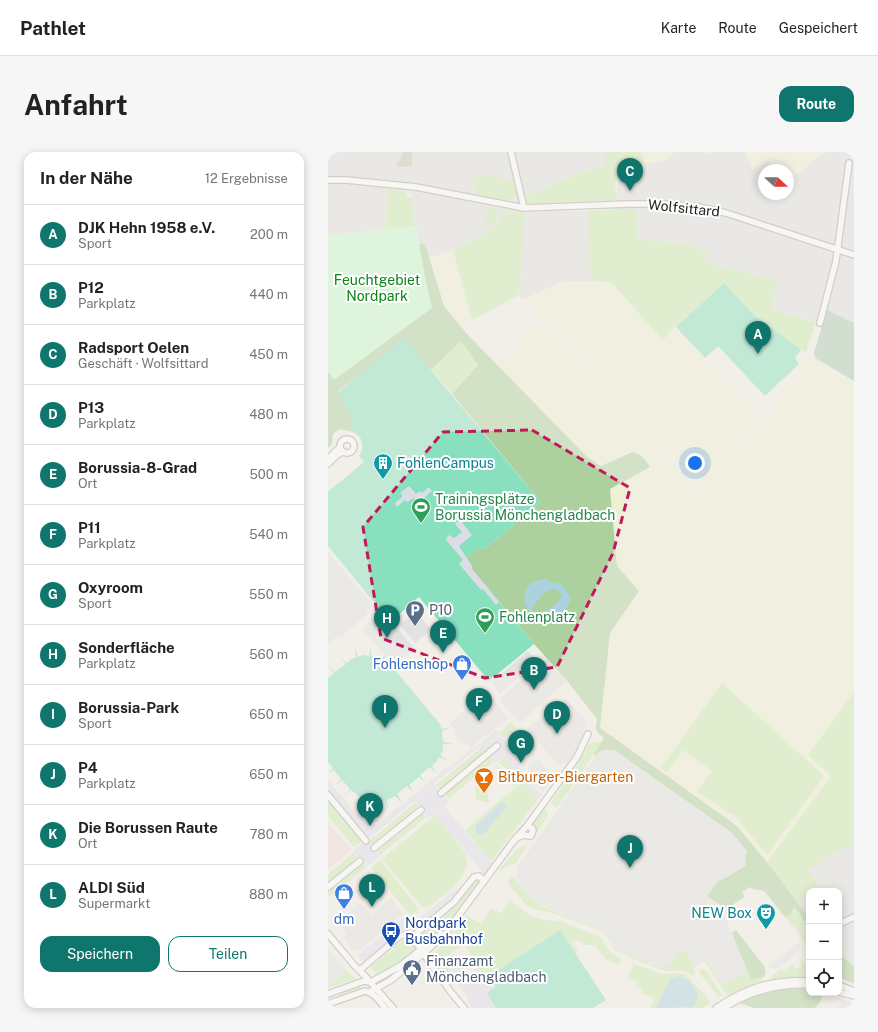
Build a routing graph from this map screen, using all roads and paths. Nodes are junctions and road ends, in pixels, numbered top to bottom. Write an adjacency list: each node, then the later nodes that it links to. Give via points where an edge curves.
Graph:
1 (511, 152): 4 (street)
2 (849, 163): 5 (street)
3 (328, 180): 4 (street, Wolfsittard, via 416,187)
4 (524, 208): 5 (street, Wolfsittard, via 628,204 699,207 726,213)
5 (838, 250): 6 (street, Wolfsittard); 7 (street)
6 (854, 255)
7 (820, 323)
8 (328, 459): 9 (street, via 342,450)
9 (328, 464)
10 (588, 734): 15 (street, via 577,757)
11 (497, 746): 12 (street)
12 (442, 793)
13 (328, 795): 17 (street)
14 (421, 810): 18 (street)
15 (527, 826): 16 (street); 16 (street, via 533,830 531,836 522,835)
16 (515, 839): 20 (street)
17 (366, 841)
18 (374, 848)
19 (360, 860): 21 (street)
20 (484, 881): 25 (street, via 479,876 474,877 454,902); 26 (street, via 452,926)
21 (328, 887)
22 (854, 917): 23 (street)
23 (842, 923)
24 (328, 934): 27 (street)
25 (412, 937): 26 (street); 27 (street, via 407,934 400,936)
26 (422, 952): 29 (street); 32 (street, via 391,980); 41 (street)
27 (360, 970): 29 (street)
28 (806, 981): 42 (street, via 769,983 740,993)
29 (367, 982): 32 (street); 34 (street); 36 (street)
30 (806, 986): 43 (street, via 753,993)
31 (842, 986): 33 (street)
32 (376, 988): 34 (street); 40 (street)
33 (854, 991)
34 (370, 992): 38 (street, via 361,992); 39 (street)
35 (842, 993): 37 (street)
36 (328, 994)
37 (854, 996)
38 (328, 1004)
39 (385, 1008)
40 (393, 1008)
41 (464, 1008)
42 (716, 1008)
43 (724, 1008)

